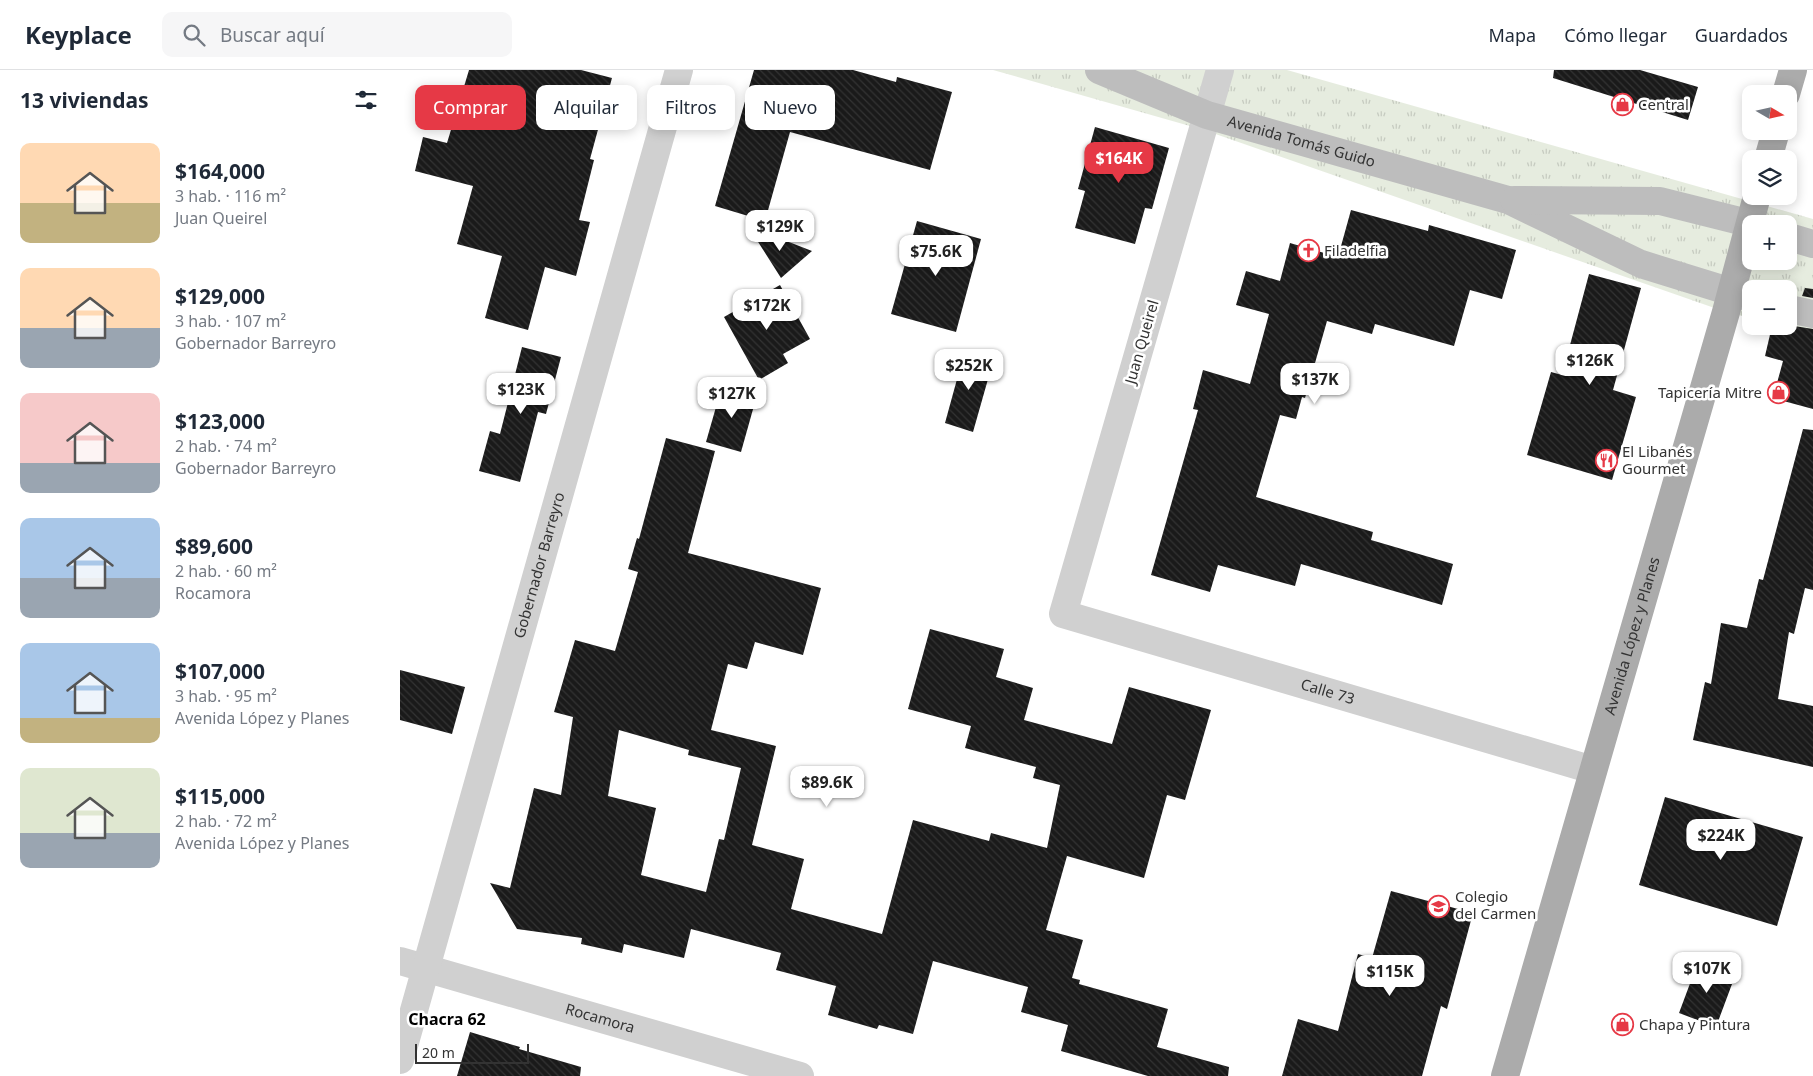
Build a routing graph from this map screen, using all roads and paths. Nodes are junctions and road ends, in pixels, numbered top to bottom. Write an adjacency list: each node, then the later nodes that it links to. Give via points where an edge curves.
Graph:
1 (679, 70): 18 (street, Gobernador Barreyro)
2 (1098, 70): 6 (main road, Avenida Tomás Guido)
3 (1220, 70): 6 (street, Juan Queirel)
4 (1793, 70): 5 (main road)
5 (1789, 85)
6 (1207, 115): 7 (main road, Avenida Tomás Guido); 15 (street, Juan Queirel)
7 (1508, 200): 8 (main road, Avenida Tomás Guido, via 1660,201); 12 (main road, Avenida Tomás Guido, via 1641,264)
8 (1742, 221)
9 (1797, 239): 10 (main road)
10 (1813, 244)
11 (1744, 270): 12 (main road, Avenida López y Planes)
12 (1741, 295): 16 (main road, Avenida López y Planes)
13 (1797, 310): 14 (main road)
14 (1813, 314)
15 (1063, 614): 16 (street, Calle 73)
16 (1593, 770): 21 (main road, Avenida López y Planes)
17 (400, 961): 18 (street, Rocamora)
18 (426, 969): 19 (street, Gobernador Barreyro); 20 (street, Rocamora)
19 (400, 1060)
20 (800, 1076)
21 (1505, 1076)

